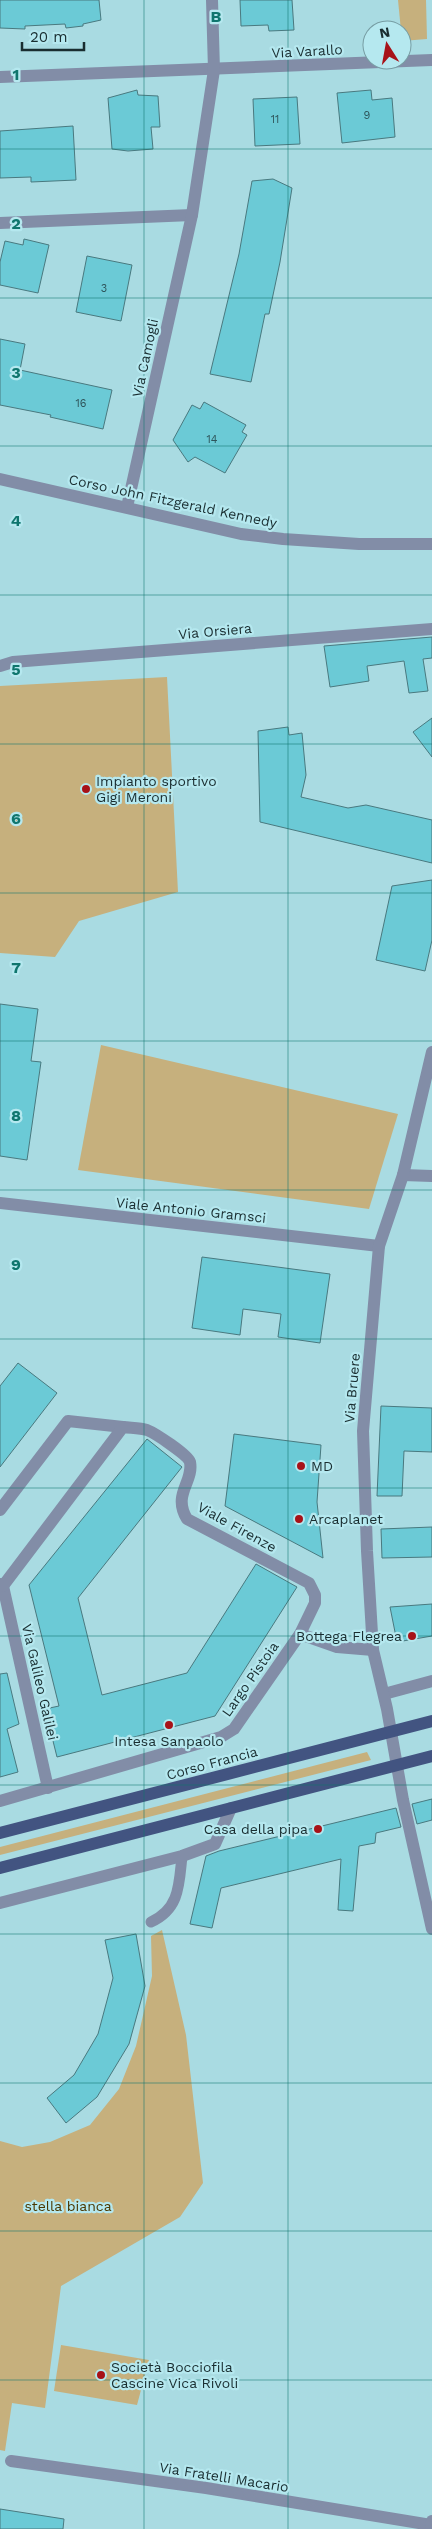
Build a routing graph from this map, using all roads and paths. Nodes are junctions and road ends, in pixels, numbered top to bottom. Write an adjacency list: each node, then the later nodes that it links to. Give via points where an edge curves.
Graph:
1 (212, 0): 3 (street, Via Camogli)
2 (432, 60): 3 (street, Via Varallo)
3 (214, 70): 4 (street); 5 (street, Via Camogli)
4 (0, 77)
5 (192, 215): 6 (street); 8 (street, Via Camogli)
6 (0, 223)
7 (0, 479): 8 (street, Corso John Fitzgerald Kennedy)
8 (127, 507): 9 (street, Corso John Fitzgerald Kennedy, via 241,534 359,544)
9 (432, 544)
10 (432, 629): 11 (street, Via Orsiera, via 13,662)
11 (0, 666)
12 (432, 1052): 13 (street, Via Bruere)
13 (402, 1175): 14 (street); 16 (street, Via Bruere)
14 (432, 1176)
15 (0, 1203): 16 (street, Viale Antonio Gramsci)
16 (379, 1246): 22 (street, Via Bruere, via 363,1431)
17 (123, 1428): 18 (street, Viale Firenze, via 68,1421); 19 (street); 20 (street, Viale Firenze, via 146,1430 187,1456 190,1464 181,1498 181,1510 187,1519)
18 (0, 1510)
19 (1, 1585): 30 (street, Via Galileo Galilei)
20 (313, 1587): 21 (street, Largo Pistoia, via 315,1603)
21 (300, 1634): 22 (street, via 337,1647); 27 (street, Largo Pistoia, via 234,1729)
22 (373, 1650): 24 (street, Via Bruere)
23 (432, 1681): 24 (street)
24 (384, 1694): 26 (street, Via Bruere)
25 (432, 1721): 26 (main road, Corso Francia)
26 (392, 1732): 29 (street); 33 (main road, Corso Francia)
27 (221, 1737): 30 (street, Corso Francia)
28 (432, 1756): 29 (main road)
29 (398, 1764): 32 (main road); 38 (street)
30 (48, 1788): 31 (street, Corso Francia)
31 (0, 1801)
32 (231, 1808): 34 (street, via 215,1844); 35 (main road)
33 (0, 1834)
34 (182, 1856): 36 (street); 37 (lane, via 175,1900 164,1916)
35 (0, 1868)
36 (0, 1903)
37 (151, 1922)
38 (432, 1930)
39 (11, 2461): 41 (street, Via Fratelli Macario, via 206,2488)
40 (432, 2521): 41 (street)
41 (432, 2525): 42 (street)
42 (431, 2529)

